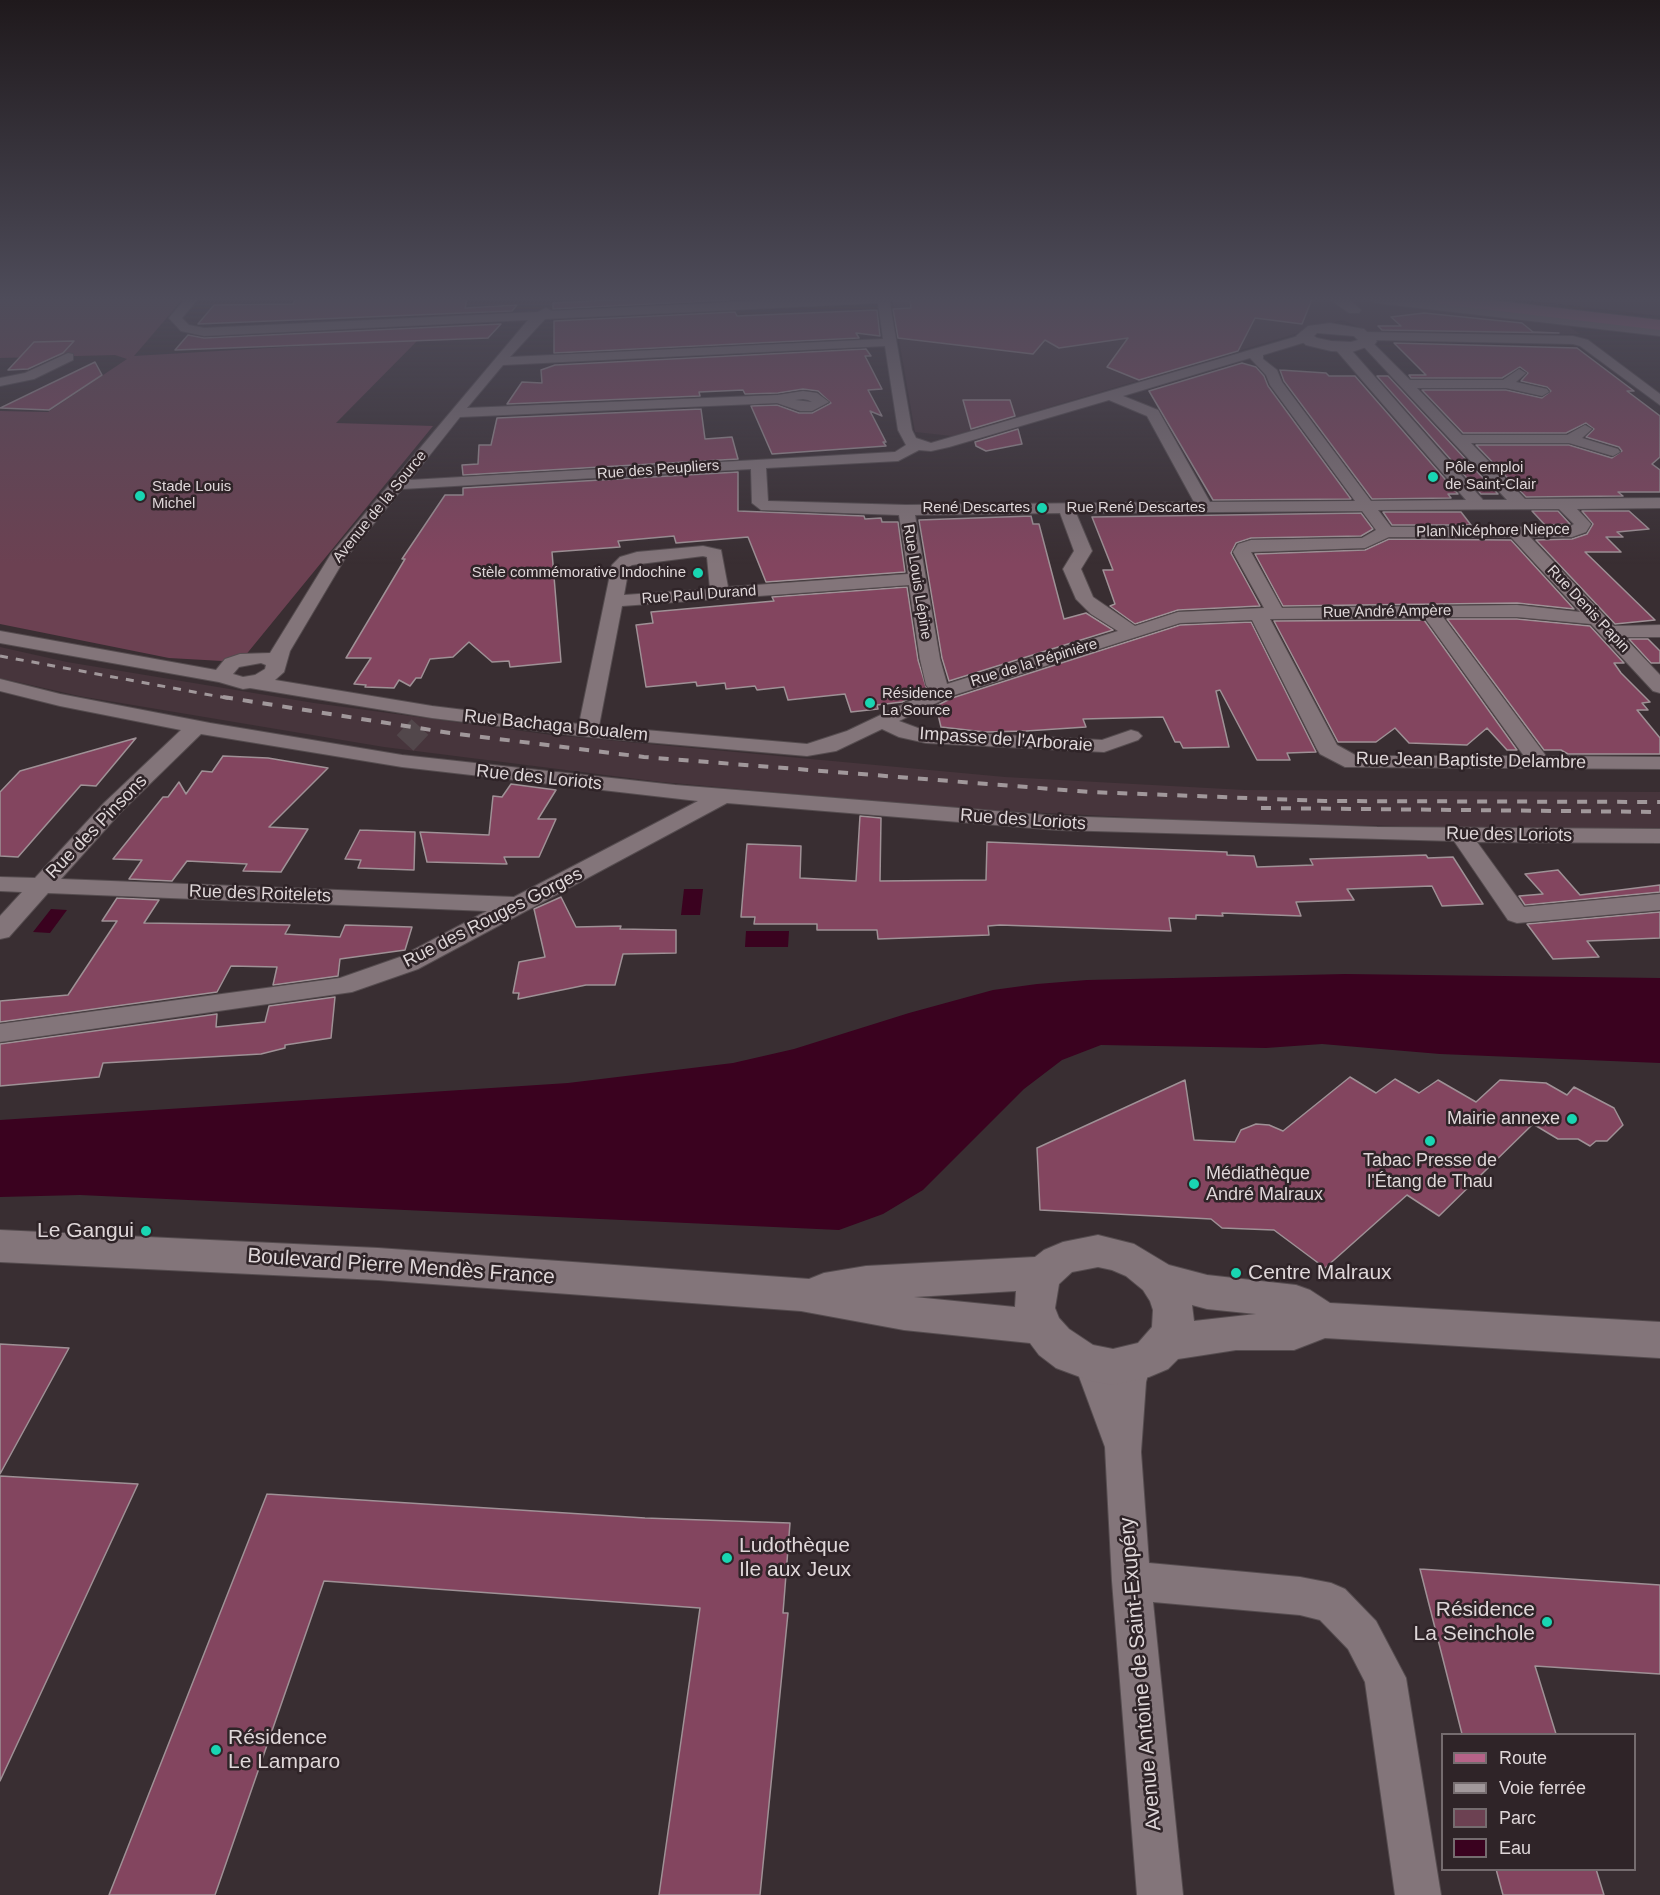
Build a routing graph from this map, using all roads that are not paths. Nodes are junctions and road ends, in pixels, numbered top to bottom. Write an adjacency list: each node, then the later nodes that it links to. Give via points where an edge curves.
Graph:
1 (15, 387): 10 (street)
2 (478, 387): 15 (street, Avenue de la Source)
3 (898, 387): 19 (street, via 905,430)
4 (1133, 387): 12 (street, Rue des Peupliers)
5 (1281, 387): 27 (street)
6 (1376, 387): 23 (street)
7 (1409, 387): 17 (street)
8 (1521, 387): 11 (street)
9 (1641, 387): 14 (street)
10 (21, 390)
11 (1542, 392)
12 (1108, 395): 19 (street, Rue des Peupliers, via 944,444); 28 (street, via 1153,413)
13 (778, 399): 15 (street)
14 (1660, 402)
15 (457, 413): 22 (street, Avenue de la Source)
16 (1586, 429): 18 (street)
17 (1457, 439): 18 (street); 24 (street)
18 (1570, 439): 20 (street)
19 (917, 445): 21 (street, Rue des Peupliers, via 898,456)
20 (1613, 452)
21 (759, 464): 22 (street, Rue des Peupliers); 30 (street, Rue Louis Lépine, via 760,503 767,507)
22 (396, 484): 43 (street, Avenue de la Source, via 337,558)
23 (1478, 504): 24 (street, Plan Nicéphore Niepce); 27 (street, Plan Nicéphore Niepce)
24 (1520, 504): 25 (street, Plan Nicéphore Niepce)
25 (1563, 504): 26 (street); 32 (street, Plan Nicéphore Niepce, via 1583,524 1580,528 1572,532)
26 (1660, 504)
27 (1366, 507): 28 (street, Rue René Descartes); 31 (street)
28 (1205, 508): 29 (street, Rue René Descartes)
29 (1066, 509): 30 (street, Rue René Descartes); 41 (street, via 1083,551 1072,569 1085,599)
30 (906, 510): 33 (street, Rue Louis Lépine)
31 (1386, 532): 32 (street, Plan Nicéphore Niepce); 37 (street, Rue Jean Baptiste Delambre, via 1365,543 1244,548 1242,552)
32 (1516, 532): 39 (street, Rue Denis Papin)
33 (915, 579): 34 (street, Rue Paul Durand); 49 (street, Rue Louis Lépine, via 936,685)
34 (720, 593): 35 (street, Rue Paul Durand); 35 (street, via 715,554 703,551 626,561 621,565)
35 (614, 601): 52 (street)
36 (1430, 612): 37 (street, Rue André Ampère); 39 (street, Rue André Ampère, via 1536,611); 55 (street)
37 (1267, 614): 38 (street, Rue André Ampère); 55 (street, Rue Jean Baptiste Delambre, via 1328,749 1353,762)
38 (1178, 618): 41 (street, Rue de la Pépinière)
39 (1603, 626): 40 (street, Rue André Ampère); 48 (street, Rue Denis Papin)
40 (1660, 631)
41 (1132, 632): 49 (street, Rue de la Pépinière)
42 (0, 637): 45 (street, via 177,669)
43 (285, 644): 44 (street); 46 (street, Avenue de la Source)
44 (255, 657): 45 (street, via 239,660); 46 (street)
45 (225, 672): 46 (street, Rue Bachaga Boualem, via 235,682)
46 (278, 674): 52 (street, Rue Bachaga Boualem, via 426,720)
47 (0, 685): 51 (street, Rue des Loriots)
48 (1660, 687)
49 (944, 692): 50 (street, Rue de la Pépinière)
50 (882, 721): 53 (street, Impasse de l'Arboraie, via 926,738 1104,746); 54 (street, Rue de la Pépinière)
51 (197, 726): 57 (street, Rue des Loriots, via 398,751 485,772); 61 (street, Rue des Pinsons)
52 (588, 731): 54 (street, Rue Bachaga Boualem, via 807,750)
53 (1131, 736)
54 (828, 746)
55 (1540, 763): 56 (street, Rue Jean Baptiste Delambre)
56 (1660, 763)
57 (723, 796): 58 (street, Rue des Loriots, via 1057,823); 63 (street, Rue des Rouges Gorges)
58 (1460, 834): 59 (street, Rue des Loriots); 62 (street, via 1518,915)
59 (1660, 836)
60 (0, 884): 61 (street, Rue des Roitelets)
61 (41, 884): 63 (street, Rue des Roitelets); 64 (street, Rue des Pinsons)
62 (1660, 902)
63 (520, 905): 65 (street, Rue des Rouges Gorges, via 408,963 343,986)
64 (0, 931)
65 (0, 1033)
66 (0, 1245): 69 (street, Boulevard Pierre Mendès France, via 378,1264)
67 (1044, 1273): 68 (street, via 1058,1261 1098,1251 1140,1265); 69 (street, Boulevard Pierre Mendès France, via 866,1283); 71 (street, via 1036,1289 1035,1308)
68 (1157, 1278): 70 (street, via 1208,1292 1296,1302); 73 (street, via 1174,1310 1173,1327)
69 (801, 1294): 71 (street, Boulevard Pierre Mendès France, via 904,1313)
70 (1322, 1320): 72 (street); 73 (street, via 1294,1332 1236,1332)
71 (1042, 1327): 74 (street, via 1071,1355)
72 (1660, 1340)
73 (1151, 1353): 74 (street, via 1113,1367); 75 (street, Avenue Antoine de Saint-Exupéry, via 1129,1382)
74 (1091, 1363): 75 (street, Avenue Antoine de Saint-Exupéry)
75 (1123, 1452): 76 (street, Avenue Antoine de Saint-Exupéry)
76 (1131, 1581): 77 (street, Avenue Antoine de Saint-Exupéry); 78 (street, via 1300,1596 1330,1603 1362,1635 1385,1678)
77 (1160, 1895)
78 (1418, 1895)

